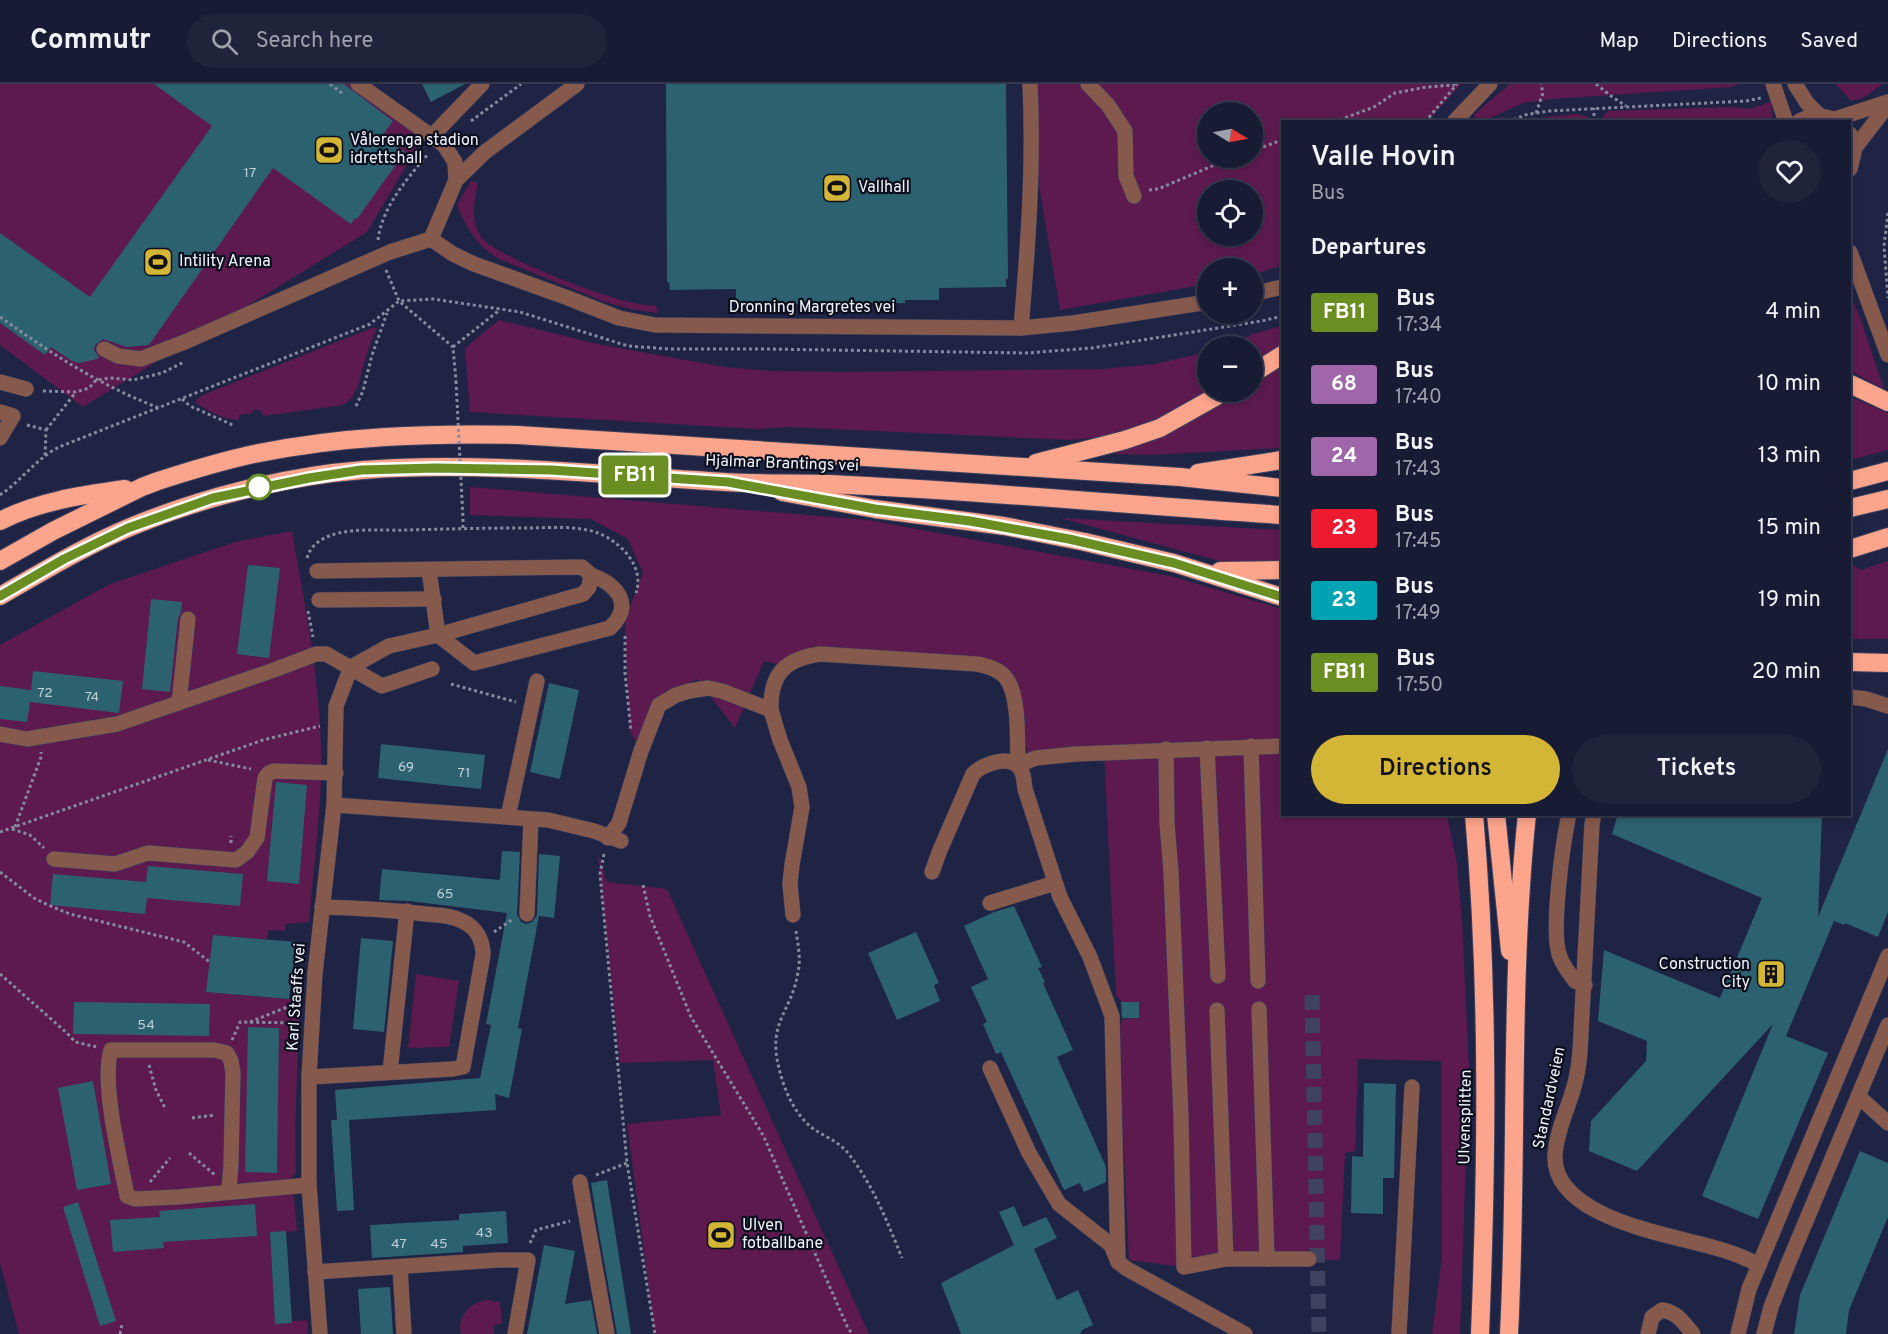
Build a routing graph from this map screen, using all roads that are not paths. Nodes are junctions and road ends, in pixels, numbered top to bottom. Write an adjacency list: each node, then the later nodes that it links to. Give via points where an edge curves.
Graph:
1 (358, 84): 15 (street)
2 (482, 84): 15 (street)
3 (577, 84): 18 (street, via 484,152)
4 (1030, 84): 25 (street, via 1031,206)
5 (1088, 84): 19 (street, via 1125,131 1126,176)
6 (1490, 84): 11 (street)
7 (1795, 84): 10 (street)
8 (1771, 90): 12 (street)
9 (1888, 103): 14 (street); 16 (street)
10 (1819, 115): 13 (street); 14 (street)
11 (1456, 120)
12 (1785, 120)
13 (1801, 120)
14 (1836, 120)
15 (437, 140): 18 (street, via 454,162)
16 (1852, 142): 17 (street)
17 (1851, 166)
18 (456, 180): 20 (street)
19 (1132, 191)
20 (431, 238): 25 (street, Dronning Margretes vei, via 474,264 619,318 655,325); 26 (street, via 141,359 118,356)
21 (1851, 255): 27 (street)
22 (1281, 287): 23 (street)
23 (1263, 291)
24 (1197, 304): 25 (street, Dronning Margretes vei)
25 (1021, 328)
26 (104, 349)
27 (1888, 355)
28 (1281, 356): 29 (highway)
29 (1263, 367)
30 (0, 382): 32 (street)
31 (1851, 384): 34 (highway)
32 (26, 389)
33 (1206, 402): 38 (highway, via 1160,428)
34 (1888, 402)
35 (5, 417): 36 (street)
36 (0, 438)
37 (1281, 460): 40 (highway)
38 (1021, 466): 40 (highway, Hjalmar Brantings vei); 43 (highway, Hjalmar Brantings vei, via 540,436 435,434 364,438 253,454)
39 (1888, 471): 41 (highway)
40 (1180, 477): 44 (highway, Hjalmar Brantings vei)
41 (1851, 481)
42 (728, 482): 47 (highway, Hjalmar Brantings vei, via 828,484); 55 (highway, via 875,509 1038,532); 57 (highway, Hjalmar Brantings vei, via 435,468 361,470 309,478 213,498 137,525 64,559)
43 (142, 487): 48 (highway, via 73,497 15,512); 51 (highway)
44 (1281, 488)
45 (1888, 498): 46 (highway)
46 (1851, 508)
47 (1281, 515)
48 (0, 520)
49 (1888, 537): 50 (highway)
50 (1851, 549)
51 (0, 561)
52 (429, 570): 54 (street); 56 (street, via 582,567); 59 (street)
53 (1281, 570): 55 (highway)
54 (316, 571)
55 (1203, 571): 58 (highway)
56 (591, 575): 62 (street, via 583,594); 62 (street, via 608,582 622,603 618,620 610,628 474,663)
57 (0, 596)
58 (1281, 597)
59 (434, 599): 60 (street); 62 (street)
60 (319, 600)
61 (188, 619): 69 (street)
62 (438, 635): 65 (street, via 389,646)
63 (1851, 662): 64 (highway)
64 (1888, 663)
65 (351, 667): 66 (street, via 382,686); 69 (street, via 326,654 316,654); 78 (street, Karl Staaffs vei, via 336,706)
66 (432, 669)
67 (537, 681): 86 (street)
68 (1851, 697): 70 (street)
69 (179, 704): 72 (street, via 117,723 38,738)
70 (1888, 706)
71 (771, 710): 77 (street, via 778,675 791,662 807,656 986,665 1010,684); 87 (street, via 708,688 676,695 659,705 615,840 594,831); 96 (street, via 799,787 802,807 790,884)
72 (0, 734)
73 (1251, 746): 74 (street); 75 (street); 99 (street)
74 (1281, 746)
75 (1207, 748): 76 (street); 98 (street)
76 (1166, 749): 77 (street, via 1036,758); 114 (street, via 1184,1267)
77 (1018, 765): 89 (street, via 994,763 973,774); 90 (street)
78 (336, 773): 79 (street, Karl Staaffs vei); 88 (street, via 269,773 265,778 257,838 236,860 148,853 115,864)
79 (334, 804): 86 (street); 93 (street, Karl Staaffs vei)
80 (1463, 816): 91 (highway)
81 (1474, 816): 91 (highway)
82 (1496, 816): 101 (highway)
83 (1527, 816): 101 (highway)
84 (1569, 816): 100 (street, via 1556,931 1560,957 1575,981)
85 (1594, 816): 100 (street, Standardveien)
86 (508, 817): 87 (street)
87 (531, 819): 95 (street)
88 (54, 859)
89 (932, 872)
90 (1055, 883): 92 (street); 117 (street, via 1090,957 1112,1016)
91 (1479, 900): 127 (highway, Ulvensplitten, via 1486,1063)
92 (990, 903)
93 (322, 907): 94 (street); 107 (street, Karl Staaffs vei)
94 (406, 911): 106 (street); 106 (street, via 455,917 469,924 481,940 483,954 463,1067)
95 (527, 914)
96 (793, 915)
97 (1888, 956): 118 (street)
98 (1218, 976)
99 (1258, 981)
100 (1585, 984): 118 (street, Standardveien, via 1579,1067 1555,1155 1560,1178 1571,1192 1599,1213)
101 (1515, 991): 128 (highway)
102 (1217, 1010): 114 (street)
103 (1259, 1010): 115 (street)
104 (1888, 1025): 109 (street)
105 (990, 1068): 117 (street, via 1029,1153 1059,1204 1112,1245)
106 (390, 1072): 107 (street)
107 (309, 1077): 112 (street, Karl Staaffs vei)
108 (1412, 1087): 126 (street)
109 (1858, 1096): 110 (street); 132 (street, via 1771,1307)
110 (1888, 1123)
111 (580, 1182): 124 (street)
112 (309, 1185): 113 (street); 120 (street, Karl Staaffs vei)
113 (229, 1189): 113 (street, via 135,1199 127,1196 109,1094 111,1050 227,1053 233,1072)
114 (1226, 1259): 115 (street)
115 (1267, 1259): 116 (street)
116 (1309, 1259)
117 (1118, 1262): 125 (street)
118 (1759, 1265): 131 (street, via 1743,1306)
119 (400, 1267): 120 (street); 122 (street); 123 (street, via 528,1260)
120 (315, 1272): 121 (street, Karl Staaffs vei)
121 (320, 1334)
122 (404, 1334)
123 (515, 1334)
124 (607, 1334)
125 (1245, 1334)
126 (1399, 1334)
127 (1480, 1334)
128 (1509, 1334)
129 (1648, 1334): 130 (street, via 1652,1317 1662,1310 1679,1317)
130 (1692, 1334)
131 (1738, 1334)
132 (1764, 1334)

